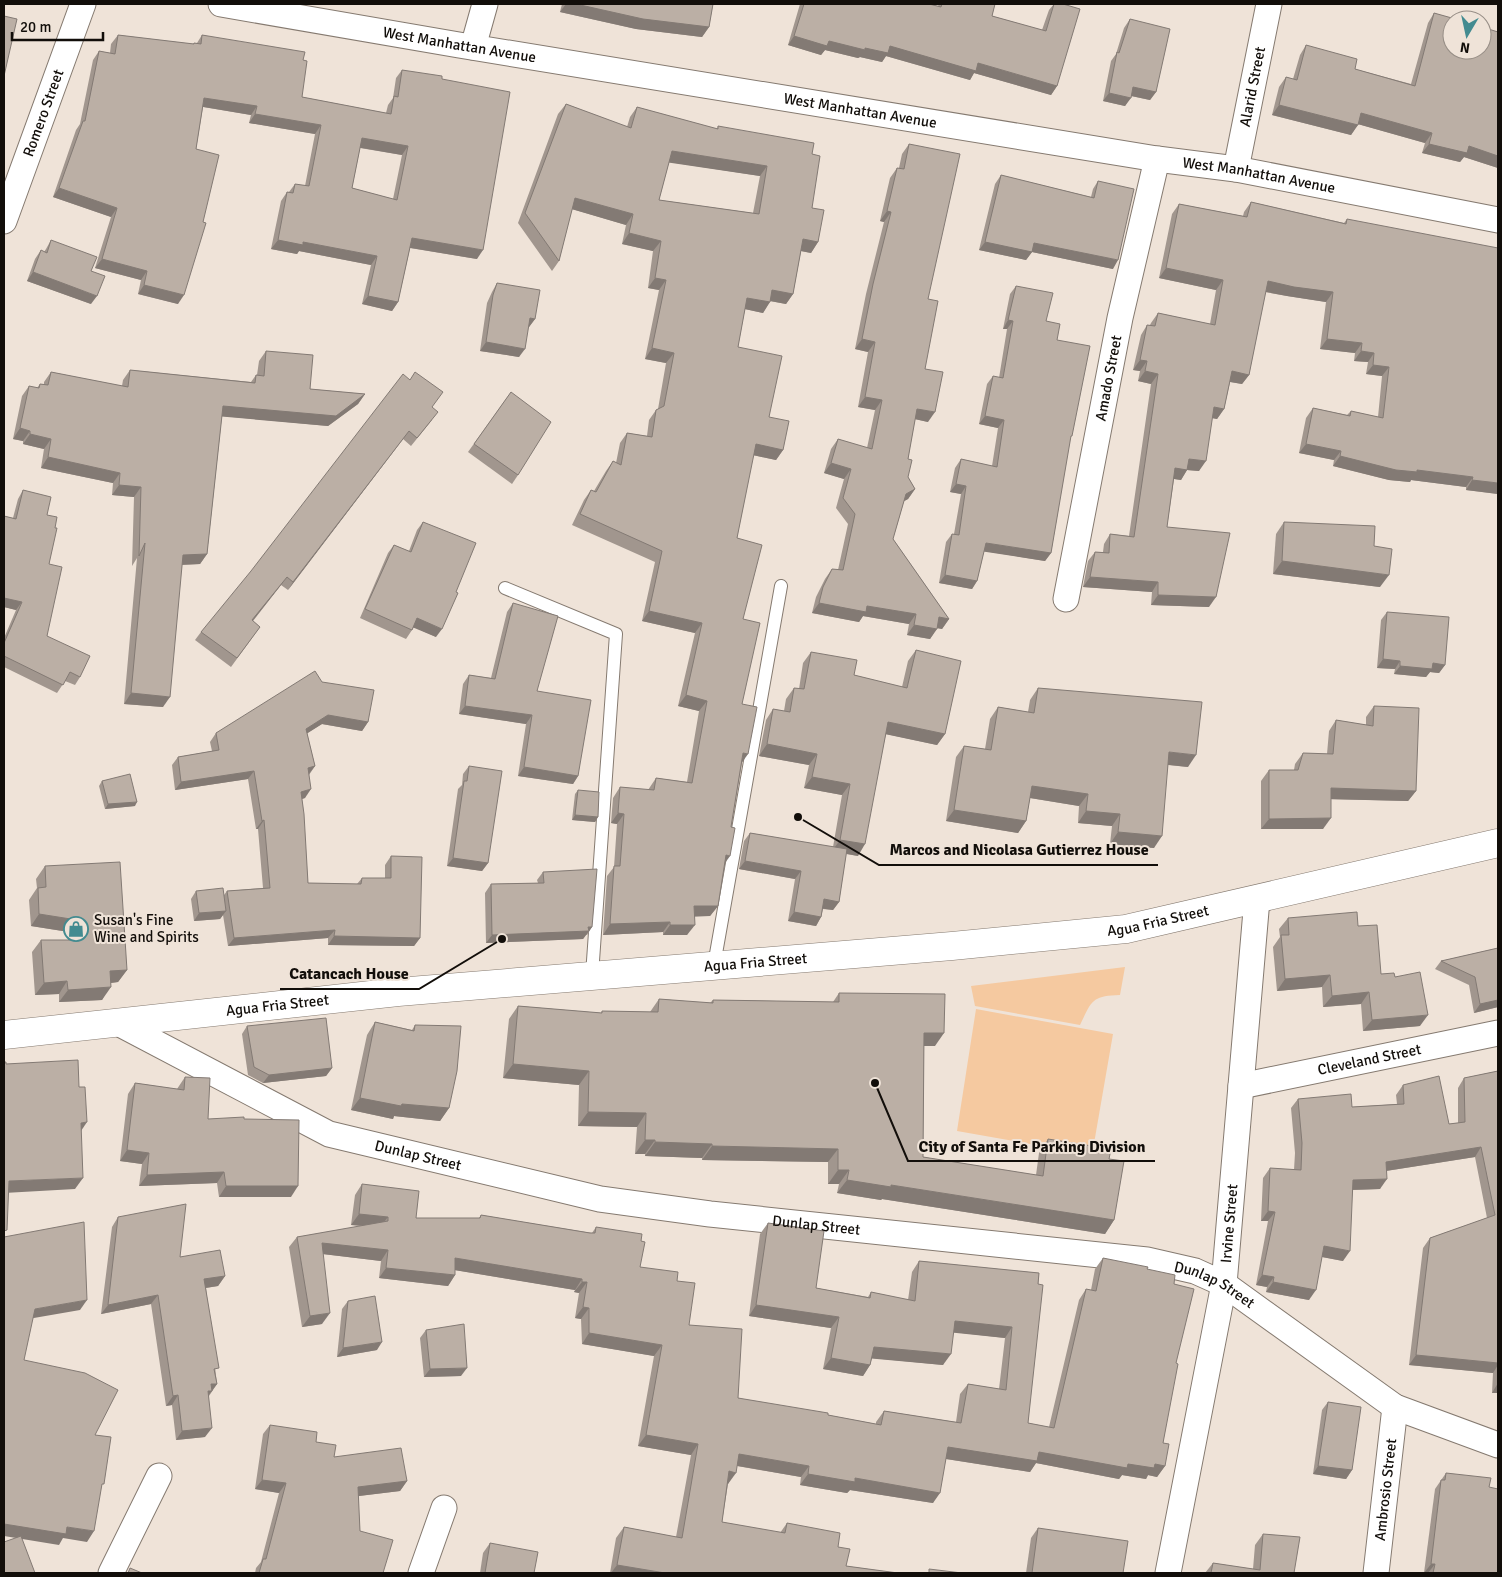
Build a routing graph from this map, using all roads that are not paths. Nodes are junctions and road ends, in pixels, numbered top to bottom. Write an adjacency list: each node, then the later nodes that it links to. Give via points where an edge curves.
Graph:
1 (83, 4): 9 (street, Romero Street)
2 (222, 4): 5 (street, West Manhattan Avenue)
3 (485, 4): 5 (street)
4 (1269, 4): 7 (street, Alarid Street)
5 (473, 47): 6 (street, West Manhattan Avenue)
6 (1157, 159): 7 (street, West Manhattan Avenue); 12 (street, Amado Street, via 1120,318)
7 (1236, 169): 8 (street, West Manhattan Avenue)
8 (1498, 220)
9 (4, 221)
10 (781, 586): 15 (lane)
11 (505, 588): 16 (lane, via 616,634)
12 (1066, 599)
13 (1498, 844): 14 (street, Agua Fria Street)
14 (1257, 899): 15 (street, Agua Fria Street, via 1126,929); 20 (street, Irvine Street)
15 (714, 965): 16 (street, Agua Fria Street)
16 (592, 975): 17 (street, Agua Fria Street, via 398,992)
17 (118, 1023): 19 (street, Agua Fria Street); 21 (street, Dunlap Street, via 328,1134 590,1196 710,1214 1147,1260 1195,1271)
18 (1498, 1033): 20 (street, Cleveland Street)
19 (4, 1034)
20 (1241, 1086): 21 (street, Irvine Street)
21 (1224, 1284): 22 (street, Dunlap Street); 28 (street, Irvine Street)
22 (1395, 1408): 23 (street, Dunlap Street); 29 (street, Ambrosio Street)
23 (1498, 1445)
24 (159, 1476): 26 (street)
25 (444, 1508): 27 (street)
26 (111, 1573)
27 (421, 1573)
28 (1168, 1573)
29 (1376, 1573)

